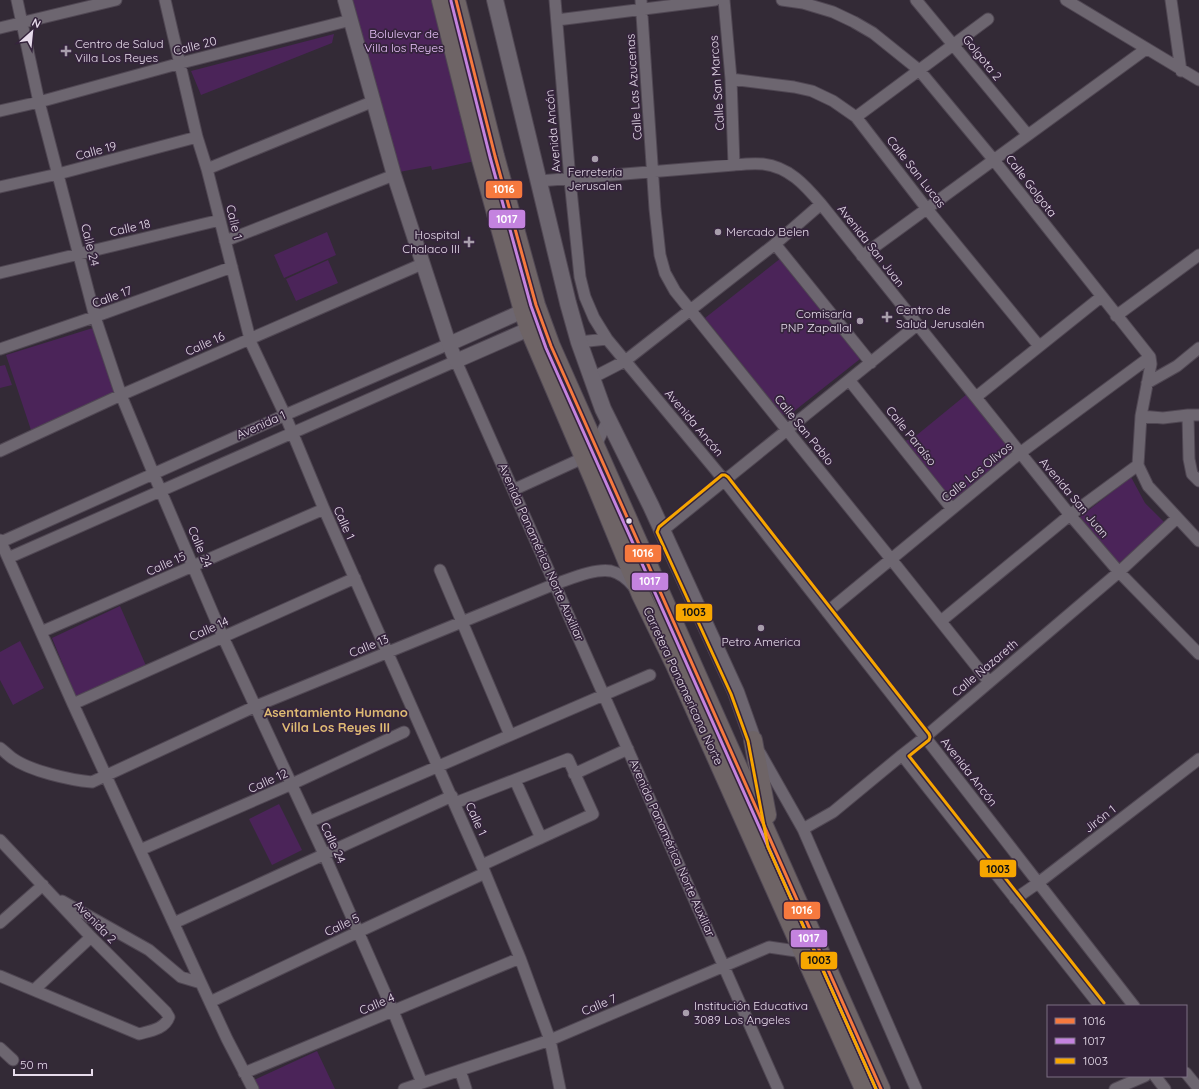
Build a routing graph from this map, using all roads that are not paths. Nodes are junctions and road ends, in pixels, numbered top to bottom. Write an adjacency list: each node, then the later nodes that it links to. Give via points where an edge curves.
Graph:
1 (17, 0): 19 (street, Calle 24)
2 (116, 0): 19 (street)
3 (165, 0): 23 (street, Calle 1)
4 (345, 0): 17 (street, Avenida Panamérica Norte Auxiliar)
5 (441, 0): 56 (highway, Carretera Panamericana Norte)
6 (456, 0): 84 (highway, Carretera Panamericana Norte, via 536,305)
7 (494, 0): 41 (main road)
8 (555, 0): 18 (street, Avenida Ancón)
9 (715, 0): 15 (street)
10 (724, 0): 26 (street, Calle San Marcos)
11 (782, 0): 24 (street, Calle Golgota, via 833,12 854,22 873,33)
12 (916, 0): 21 (street, Golgota 2)
13 (1066, 0): 22 (street)
14 (1172, 0): 25 (street)
15 (641, 4): 18 (street); 37 (street, Calle Las Azucenas)
16 (988, 19): 21 (street)
17 (350, 20): 23 (street, Calle 20); 28 (street, Avenida Panamérica Norte Auxiliar)
18 (557, 20): 40 (street, Avenida Ancón)
19 (22, 23): 20 (street); 29 (street, Calle 24)
20 (0, 28)
21 (954, 44): 24 (street); 32 (street, Golgota 2)
22 (1146, 49): 25 (street); 32 (street)
23 (181, 63): 29 (street, Calle 20); 33 (street, Calle 1)
24 (920, 70): 31 (street); 34 (street, Calle Golgota)
25 (1181, 71): 27 (street)
26 (731, 79): 31 (street, Calle San Lucas, via 812,91 833,101); 35 (street, Calle San Marcos)
27 (1199, 80)
28 (374, 101): 36 (street); 39 (street, Avenida Panamérica Norte Auxiliar)
29 (39, 102): 30 (street, Calle 20); 38 (street, Calle 24)
30 (0, 111)
31 (856, 118): 44 (street, Calle San Lucas)
32 (1027, 134): 34 (street)
33 (198, 137): 36 (street, Calle 1); 38 (street, Calle 19)
34 (993, 159): 44 (street); 54 (street, Calle Golgota)
35 (734, 164): 37 (street, Avenida San Juan); 43 (street, Avenida San Juan, via 762,164 782,170 796,177)
36 (207, 169): 45 (street, Calle 1)
37 (653, 172): 40 (street, Avenida San Juan); 55 (street, Calle San Pablo, via 660,255 665,273)
38 (58, 174): 42 (street, Calle 19); 48 (street, Calle 24)
39 (394, 175): 46 (street); 51 (street, Avenida Panamérica Norte Auxiliar)
40 (570, 180): 41 (street, Avenida San Juan); 62 (street, Avenida Ancón, via 580,277 594,318)
41 (539, 181): 63 (main road)
42 (0, 187)
43 (821, 204): 47 (street); 50 (street, Avenida San Juan)
44 (927, 209): 50 (street); 65 (street, Calle San Lucas)
45 (220, 220): 46 (street, Calle 1); 48 (street, Calle 18)
46 (225, 241): 52 (street, Calle 1)
47 (775, 244): 55 (street); 71 (street)
48 (78, 254): 53 (street, Calle 18); 58 (street, Calle 24)
49 (1199, 255): 57 (street)
50 (862, 256): 59 (street, Avenida San Juan)
51 (422, 264): 61 (street, Calle 16); 64 (street, Avenida Panamérica Norte Auxiliar)
52 (232, 267): 58 (street, Calle 17); 61 (street, Calle 1)
53 (0, 273)
54 (1101, 297): 57 (street, Calle Golgota); 65 (street)
55 (690, 310): 70 (street); 81 (street, Calle San Pablo)
56 (522, 311): 60 (highway, Carretera Panamericana Norte); 64 (street, Avenida 1)
57 (1116, 316): 68 (street, Calle Golgota)
58 (95, 317): 67 (street, Calle 17); 75 (street, Calle 24)
59 (918, 325): 71 (street); 76 (street, Avenida San Juan)
60 (529, 329): 69 (street, Avenida 1); 84 (highway, Carretera Panamericana Norte)
61 (250, 339): 75 (street, Calle 16); 77 (street, Calle 1)
62 (608, 339): 63 (street); 70 (street, Avenida Ancón)
63 (579, 342): 72 (main road)
64 (448, 344): 69 (street, Avenida Panamérica Norte Auxiliar); 77 (street, Avenida 1)
65 (1039, 346): 76 (street)
66 (1199, 348): 74 (street, via 1178,366)
67 (0, 349)
68 (1150, 357): 74 (street); 85 (street, Calle Los Olivos)
69 (456, 361): 82 (street, Avenida 1); 90 (street, Avenida Panamérica Norte Auxiliar)
70 (625, 361): 72 (street); 88 (street, Avenida Ancón)
71 (871, 363): 73 (street)
72 (592, 378): 80 (main road)
73 (849, 380): 81 (street); 93 (street, Calle Paraíso)
74 (1147, 383): 79 (street)
75 (121, 395): 83 (street, Calle 16); 87 (street, Calle 24)
76 (976, 397): 85 (street, Avenida San Juan)
77 (285, 415): 82 (street, Calle 1); 87 (street, Avenida 1)
78 (1193, 415): 79 (street, via 1163,418); 89 (street, via 1189,459 1192,474)
79 (1141, 416): 86 (street)
80 (608, 420): 84 (street); 96 (main road)
81 (787, 430): 88 (street); 100 (street, Calle San Pablo)
82 (292, 434): 91 (street, Avenida 1); 92 (street, Calle 1)
83 (0, 450)
84 (589, 452): 90 (street); 106 (highway, Carretera Panamericana Norte); 137 (highway, Carretera Panamericana Norte)
85 (1020, 453): 93 (street, Calle Los Olivos); 94 (street, Avenida San Juan)
86 (1138, 465): 94 (street); 95 (street, via 1148,486)
87 (154, 475): 91 (street, Calle 24); 98 (street, Avenida 1)
88 (724, 480): 96 (street); 107 (street, Avenida Ancón)
89 (1199, 481)
90 (513, 490): 105 (street, Avenida Panamérica Norte Auxiliar)
91 (161, 491): 99 (street, Avenida 1); 101 (street, Calle 24)
92 (324, 509): 101 (street, Calle 15); 104 (street, Calle 1)
93 (952, 509): 100 (street, Calle Los Olivos)
94 (1070, 514): 103 (street, Avenida San Juan); 108 (street)
95 (1177, 518): 97 (street); 103 (street, Calle Nazareth)
96 (662, 531): 122 (main road, via 736,692)
97 (1198, 540)
98 (1, 541): 99 (street)
99 (8, 558): 110 (street)
100 (891, 559): 107 (street, Calle Los Olivos); 108 (street, Calle San Pablo)
101 (194, 566): 110 (street, Calle 15); 111 (street, Calle 24)
102 (440, 570): 109 (street)
103 (1119, 572): 113 (street, Avenida San Juan); 115 (street, Calle Nazareth)
104 (355, 578): 111 (street, Calle 14); 112 (street, Calle 1)
105 (555, 584): 106 (street, Calle 13, via 596,571 612,571 626,578); 109 (street, Calle 13); 116 (street, Avenida Panamérica Norte Auxiliar)
106 (641, 595): 149 (highway, Carretera Panamericana Norte, via 675,665)
107 (826, 612): 121 (street, Avenida Ancón)
108 (941, 621): 115 (street, Calle San Pablo)
109 (462, 622): 112 (street, Calle 13); 120 (street)
110 (41, 632): 117 (street)
111 (223, 637): 117 (street, Calle 14); 118 (street, Calle 24)
112 (387, 652): 118 (street, Calle 13); 127 (street, Calle 1)
113 (1199, 654)
114 (650, 675): 116 (street)
115 (989, 682): 121 (street, Calle Nazareth)
116 (604, 694): 120 (street); 124 (street, Avenida Panamérica Norte Auxiliar)
117 (73, 704): 129 (street)
118 (256, 706): 129 (street, Calle 13); 131 (street, Calle 24)
119 (404, 732): 131 (street, Calle 12)
120 (510, 735): 127 (street)
121 (925, 737): 125 (street, Calle Nazareth); 141 (street, Avenida Ancón)
122 (753, 740): 134 (street); 137 (highway)
123 (0, 748): 129 (street, Calle 13, via 13,759 32,768 75,780 92,782)
124 (628, 750): 128 (street); 151 (street, Avenida Panamérica Norte Auxiliar)
125 (902, 755): 134 (street, Calle Nazareth, via 833,812); 144 (street)
126 (1199, 759): 141 (street, Jirón 1)
127 (438, 766): 132 (street, Calle 1); 133 (street)
128 (574, 774): 130 (street, via 568,759); 135 (street, Calle 5, via 593,814)
129 (106, 776): 138 (street)
130 (515, 780): 132 (street); 135 (street)
131 (292, 784): 133 (street, Calle 24); 138 (street, Calle 12)
132 (453, 800): 139 (street); 140 (street, Calle 1)
133 (309, 822): 139 (street, Calle 24)
134 (803, 829): 175 (street)
135 (541, 838): 140 (street, Calle 5)
136 (0, 840): 142 (street, Avenida 2)
137 (773, 846): 174 (highway, Carretera Panamericana Norte)
138 (140, 850): 146 (street)
139 (324, 854): 146 (street); 147 (street, Calle 24)
140 (483, 869): 147 (street, Calle 5); 150 (street, Calle 1)
141 (1038, 883): 144 (street, Jirón 1); 157 (street, Avenida Ancón)
142 (43, 885): 143 (street, Avenida 2); 145 (street)
143 (52, 895): 148 (street, Avenida 2); 153 (street, via 149,950 181,977)
144 (1016, 899): 156 (street)
145 (0, 923)
146 (174, 923): 153 (street)
147 (358, 932): 155 (street, Calle 5); 158 (street, Calle 24)
148 (91, 936): 154 (street); 154 (street, Avenida 2, via 166,1012 169,1017 162,1027 139,1034)
149 (803, 952): 151 (street, Calle 7, via 769,947); 173 (highway, Carretera Panamericana Norte)
150 (520, 958): 158 (street, Calle 4); 159 (street, Calle 1)
151 (724, 966): 159 (street, Calle 7); 172 (street, Avenida Panamérica Norte Auxiliar)
152 (0, 976): 154 (street)
153 (201, 983): 155 (street)
154 (34, 990)
155 (210, 1002): 163 (street)
156 (1099, 1005)
157 (1133, 1005)
158 (393, 1011): 163 (street, Calle 4); 167 (street, Calle 24)
159 (550, 1040): 162 (street, Calle 7); 171 (street, Calle 1)
160 (0, 1048): 161 (street)
161 (13, 1060)
162 (460, 1070): 167 (street, Calle 7); 170 (street)
163 (244, 1073): 168 (street)
164 (1187, 1074): 178 (street)
165 (1143, 1077): 176 (street)
166 (1156, 1077): 177 (street)
167 (422, 1083): 169 (street, Calle 7)
168 (253, 1089)
169 (404, 1089)
170 (466, 1089)
171 (560, 1089)
172 (778, 1089)
173 (864, 1089)
174 (881, 1089)
175 (916, 1089)
176 (1115, 1089)
177 (1165, 1089)
178 (1199, 1089)

